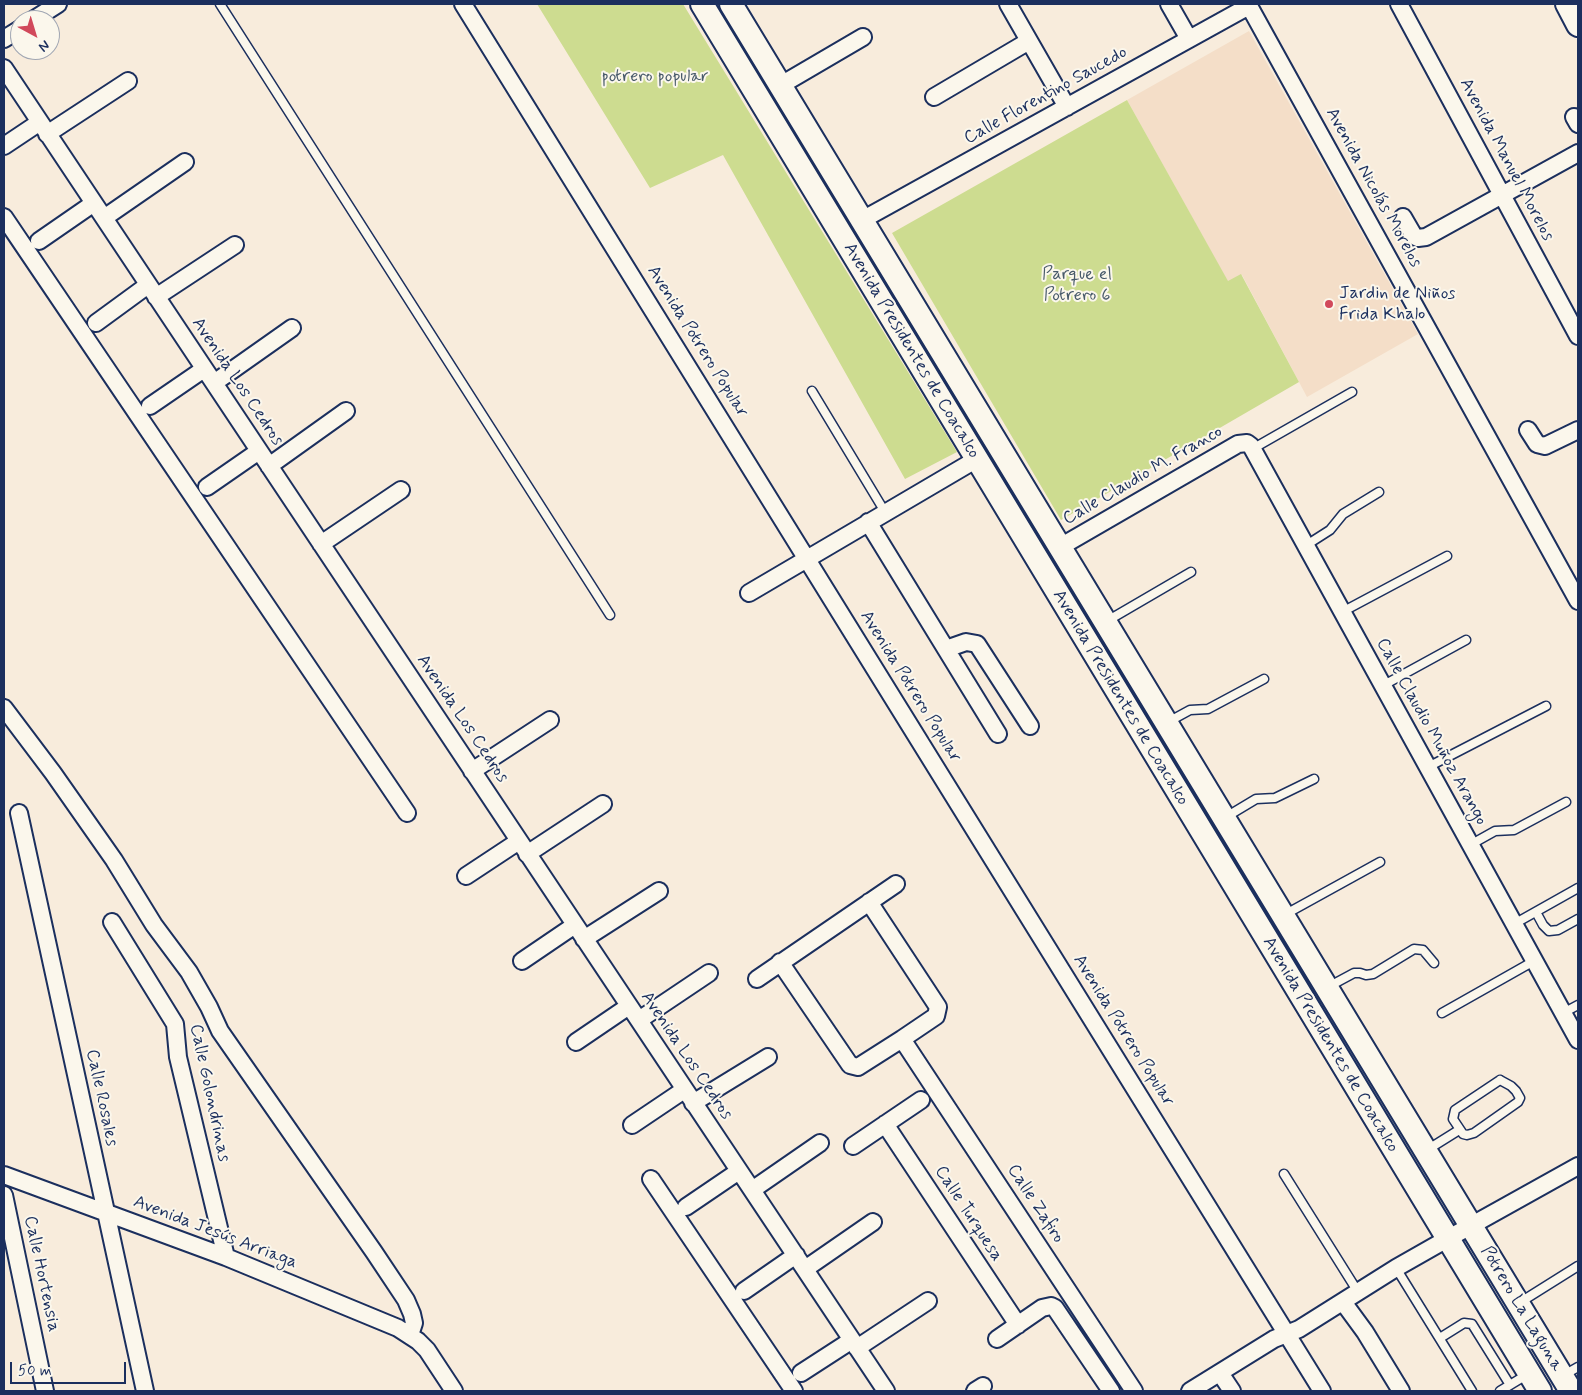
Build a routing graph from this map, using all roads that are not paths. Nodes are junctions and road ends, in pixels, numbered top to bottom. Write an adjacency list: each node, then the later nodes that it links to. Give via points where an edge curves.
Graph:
1 (220, 4): 66 (lane)
2 (463, 4): 60 (street, Avenida Potrero Popular)
3 (702, 4): 15 (street, Avenida Presidentes de Coacalco)
4 (732, 4): 13 (street, Avenida Presidentes de Coacalco)
5 (1008, 4): 14 (street)
6 (1169, 4): 12 (street)
7 (1399, 4): 25 (street, Avenida Manuel Morelos)
8 (1567, 4): 10 (street)
9 (1248, 5): 12 (street, Calle Florentino Saucedo); 62 (street, Avenida Nicolás Morelos)
10 (1578, 25)
11 (863, 37): 18 (street)
12 (1189, 39): 20 (street, Calle Florentino Saucedo)
13 (754, 41): 15 (street); 18 (street, Avenida Presidentes de Coacalco)
14 (1029, 41): 19 (street); 20 (street)
15 (733, 55): 39 (street, Avenida Presidentes de Coacalco)
16 (4, 68): 21 (street, Avenida Los Cedros)
17 (128, 81): 21 (street)
18 (781, 85): 30 (street, Avenida Presidentes de Coacalco)
19 (934, 97)
20 (1067, 107): 30 (street, Calle Florentino Saucedo)
21 (43, 128): 22 (street); 26 (street, Avenida Los Cedros)
22 (4, 146)
23 (1578, 153): 25 (street)
24 (185, 162): 29 (street)
25 (1502, 195): 28 (street, via 1422,238 1414,236); 36 (street, Avenida Manuel Morelos)
26 (94, 203): 29 (street, Avenida Los Cedros); 31 (street)
27 (4, 217): 84 (street)
28 (1402, 217)
29 (104, 218): 33 (street, Avenida Los Cedros)
30 (862, 220): 37 (street, Avenida Presidentes de Coacalco)
31 (39, 241)
32 (235, 245): 33 (street)
33 (152, 291): 34 (street); 38 (street, Avenida Los Cedros)
34 (96, 323)
35 (292, 328): 40 (street)
36 (1578, 336)
37 (951, 367): 39 (street); 58 (street, Avenida Presidentes de Coacalco)
38 (204, 369): 40 (street, Avenida Los Cedros); 43 (street)
39 (929, 380): 49 (street, Avenida Presidentes de Coacalco)
40 (214, 383): 48 (street, Avenida Los Cedros)
41 (812, 391): 54 (lane)
42 (1352, 392): 47 (lane)
43 (150, 406)
44 (346, 412): 50 (street)
45 (1528, 430): 46 (street, via 1537,444 1545,446)
46 (1578, 430)
47 (1250, 446): 57 (street, Calle Claudio Muñoz Arango); 58 (street, Calle Claudio M. Franco, via 1238,444)
48 (259, 451): 50 (street, Avenida Los Cedros); 51 (street)
49 (977, 459): 54 (street); 136 (street, Avenida Presidentes de Coacalco)
50 (269, 466): 56 (street, Avenida Los Cedros)
51 (207, 487)
52 (401, 490): 56 (street)
53 (1379, 492): 57 (lane, via 1343,514 1330,530)
54 (885, 512): 55 (street)
55 (868, 522): 60 (street); 69 (street)
56 (321, 544): 79 (street, Avenida Los Cedros)
57 (1305, 546): 65 (street, Calle Claudio Muñoz Arango)
58 (1060, 547): 67 (street, Avenida Presidentes de Coacalco)
59 (1447, 556): 65 (lane)
60 (808, 558): 63 (street); 148 (street, Avenida Potrero Popular)
61 (1191, 572): 67 (lane)
62 (1573, 582): 64 (street, Avenida Nicolás Morelos)
63 (749, 593)
64 (1578, 601)
65 (1342, 612): 71 (street, Calle Claudio Muñoz Arango)
66 (610, 615)
67 (1105, 622): 75 (street, Avenida Presidentes de Coacalco)
68 (1466, 640): 71 (lane)
69 (946, 649): 76 (street, via 966,642 977,644); 77 (street)
70 (1264, 680): 75 (lane, via 1208,709 1190,710)
71 (1382, 686): 78 (street, Calle Claudio Muñoz Arango)
72 (1546, 706): 78 (lane)
73 (4, 708): 149 (street, via 114,860 154,925 189,972 220,1031 406,1300 414,1323)
74 (550, 720): 79 (street)
75 (1166, 723): 85 (street, Avenida Presidentes de Coacalco)
76 (1030, 726)
77 (998, 734)
78 (1428, 768): 86 (street, Calle Claudio Muñoz Arango)
79 (472, 771): 87 (street, Avenida Los Cedros)
80 (1314, 779): 85 (lane, via 1275,798 1256,798)
81 (1566, 802): 86 (lane, via 1514,830 1495,831)
82 (603, 804): 87 (street)
83 (19, 813): 133 (street, Calle Rosales)
84 (407, 813)
85 (1224, 818): 95 (street, Avenida Presidentes de Coacalco)
86 (1470, 845): 98 (street, Calle Claudio Muñoz Arango)
87 (523, 847): 89 (street); 99 (street, Avenida Los Cedros)
88 (1380, 862): 95 (lane)
89 (466, 876)
90 (896, 884): 93 (street)
91 (1578, 888): 94 (lane)
92 (659, 891): 100 (street)
93 (869, 902): 103 (street); 113 (street, via 938,1007 936,1016)
94 (1536, 912): 96 (lane, via 1542,925 1550,931); 98 (lane)
95 (1282, 916): 107 (street, Avenida Presidentes de Coacalco)
96 (1578, 919)
97 (112, 922): 138 (street, Calle Golondrinas, via 175,1024 178,1057)
98 (1514, 924): 102 (street, Calle Claudio Muñoz Arango)
99 (575, 925): 100 (street, Avenida Los Cedros); 101 (street)
100 (584, 940): 109 (street, Avenida Los Cedros)
101 (522, 961)
102 (1534, 961): 110 (lane); 111 (street, Calle Claudio Muñoz Arango)
103 (780, 962): 106 (street); 113 (street, via 850,1065 858,1067)
104 (1434, 963): 107 (lane, via 1423,950 1414,948 1373,974 1354,974)
105 (709, 972): 112 (street)
106 (757, 979)
107 (1326, 988): 124 (street, Avenida Presidentes de Coacalco)
108 (1578, 1005): 111 (lane)
109 (629, 1006): 112 (street, Avenida Los Cedros); 115 (street)
110 (1442, 1013)
111 (1563, 1013): 114 (street, Calle Claudio Muñoz Arango)
112 (639, 1020): 117 (street, Avenida Los Cedros)
113 (902, 1039): 163 (street, Calle Zafiro)
114 (1578, 1040)
115 (576, 1042)
116 (768, 1057): 117 (street)
117 (688, 1096): 120 (street); 126 (street, Avenida Los Cedros)
118 (922, 1100): 119 (street)
119 (886, 1124): 123 (street); 147 (street, Calle Turquesa)
120 (632, 1126)
121 (1459, 1130): 121 (lane, via 1466,1135 1474,1133 1518,1102 1520,1098 1516,1091 1500,1080 1458,1107 1453,1119); 124 (lane)
122 (820, 1143): 130 (street)
123 (853, 1146)
124 (1425, 1151): 135 (street, Avenida Presidentes de Coacalco)
125 (1578, 1166): 135 (street)
126 (739, 1171): 130 (street, Avenida Los Cedros); 132 (street)
127 (1284, 1174): 143 (lane)
128 (4, 1175): 133 (street, Avenida Jesús Arriaga)
129 (651, 1179): 160 (street)
130 (752, 1190): 137 (street, Avenida Los Cedros)
131 (4, 1195): 157 (street, Calle Hortensia)
132 (686, 1207)
133 (105, 1212): 138 (street, Avenida Jesús Arriaga); 158 (street, Calle Rosales)
134 (872, 1222): 141 (street)
135 (1470, 1226): 136 (street); 146 (street, Potrero La Laguna)
136 (1447, 1239): 140 (street); 156 (street, Avenida Presidentes de Coacalco)
137 (796, 1255): 141 (street, Avenida Los Cedros); 142 (street)
138 (226, 1257): 149 (street, Avenida Jesús Arriaga)
139 (1578, 1266): 146 (lane)
140 (1396, 1268): 143 (street); 150 (lane)
141 (805, 1269): 152 (street, Avenida Los Cedros)
142 (744, 1291)
143 (1358, 1292): 145 (street)
144 (928, 1301): 152 (street)
145 (1343, 1302): 148 (street, via 1300,1330); 167 (street)
146 (1518, 1304): 155 (street, Potrero La Laguna)
147 (1018, 1325): 151 (street); 162 (street, via 1042,1308 1055,1308)
148 (1287, 1334): 154 (street); 166 (street, Avenida Potrero Popular)
149 (410, 1335): 159 (street, Avenida Jesús Arriaga, via 427,1350)
150 (1440, 1338): 156 (lane, via 1464,1323 1472,1324); 168 (lane)
151 (997, 1339)
152 (855, 1344): 153 (street); 161 (street, Avenida Los Cedros)
153 (801, 1373)
154 (1220, 1373): 164 (street); 165 (street)
155 (1570, 1378)
156 (1526, 1383): 169 (lane)
157 (45, 1391)
158 (145, 1391)
159 (454, 1391)
160 (794, 1391)
161 (886, 1391)
162 (1111, 1391)
163 (1134, 1391)
164 (1190, 1391)
165 (1232, 1391)
166 (1322, 1391)
167 (1401, 1391)
168 (1472, 1391)
169 (1500, 1391)

